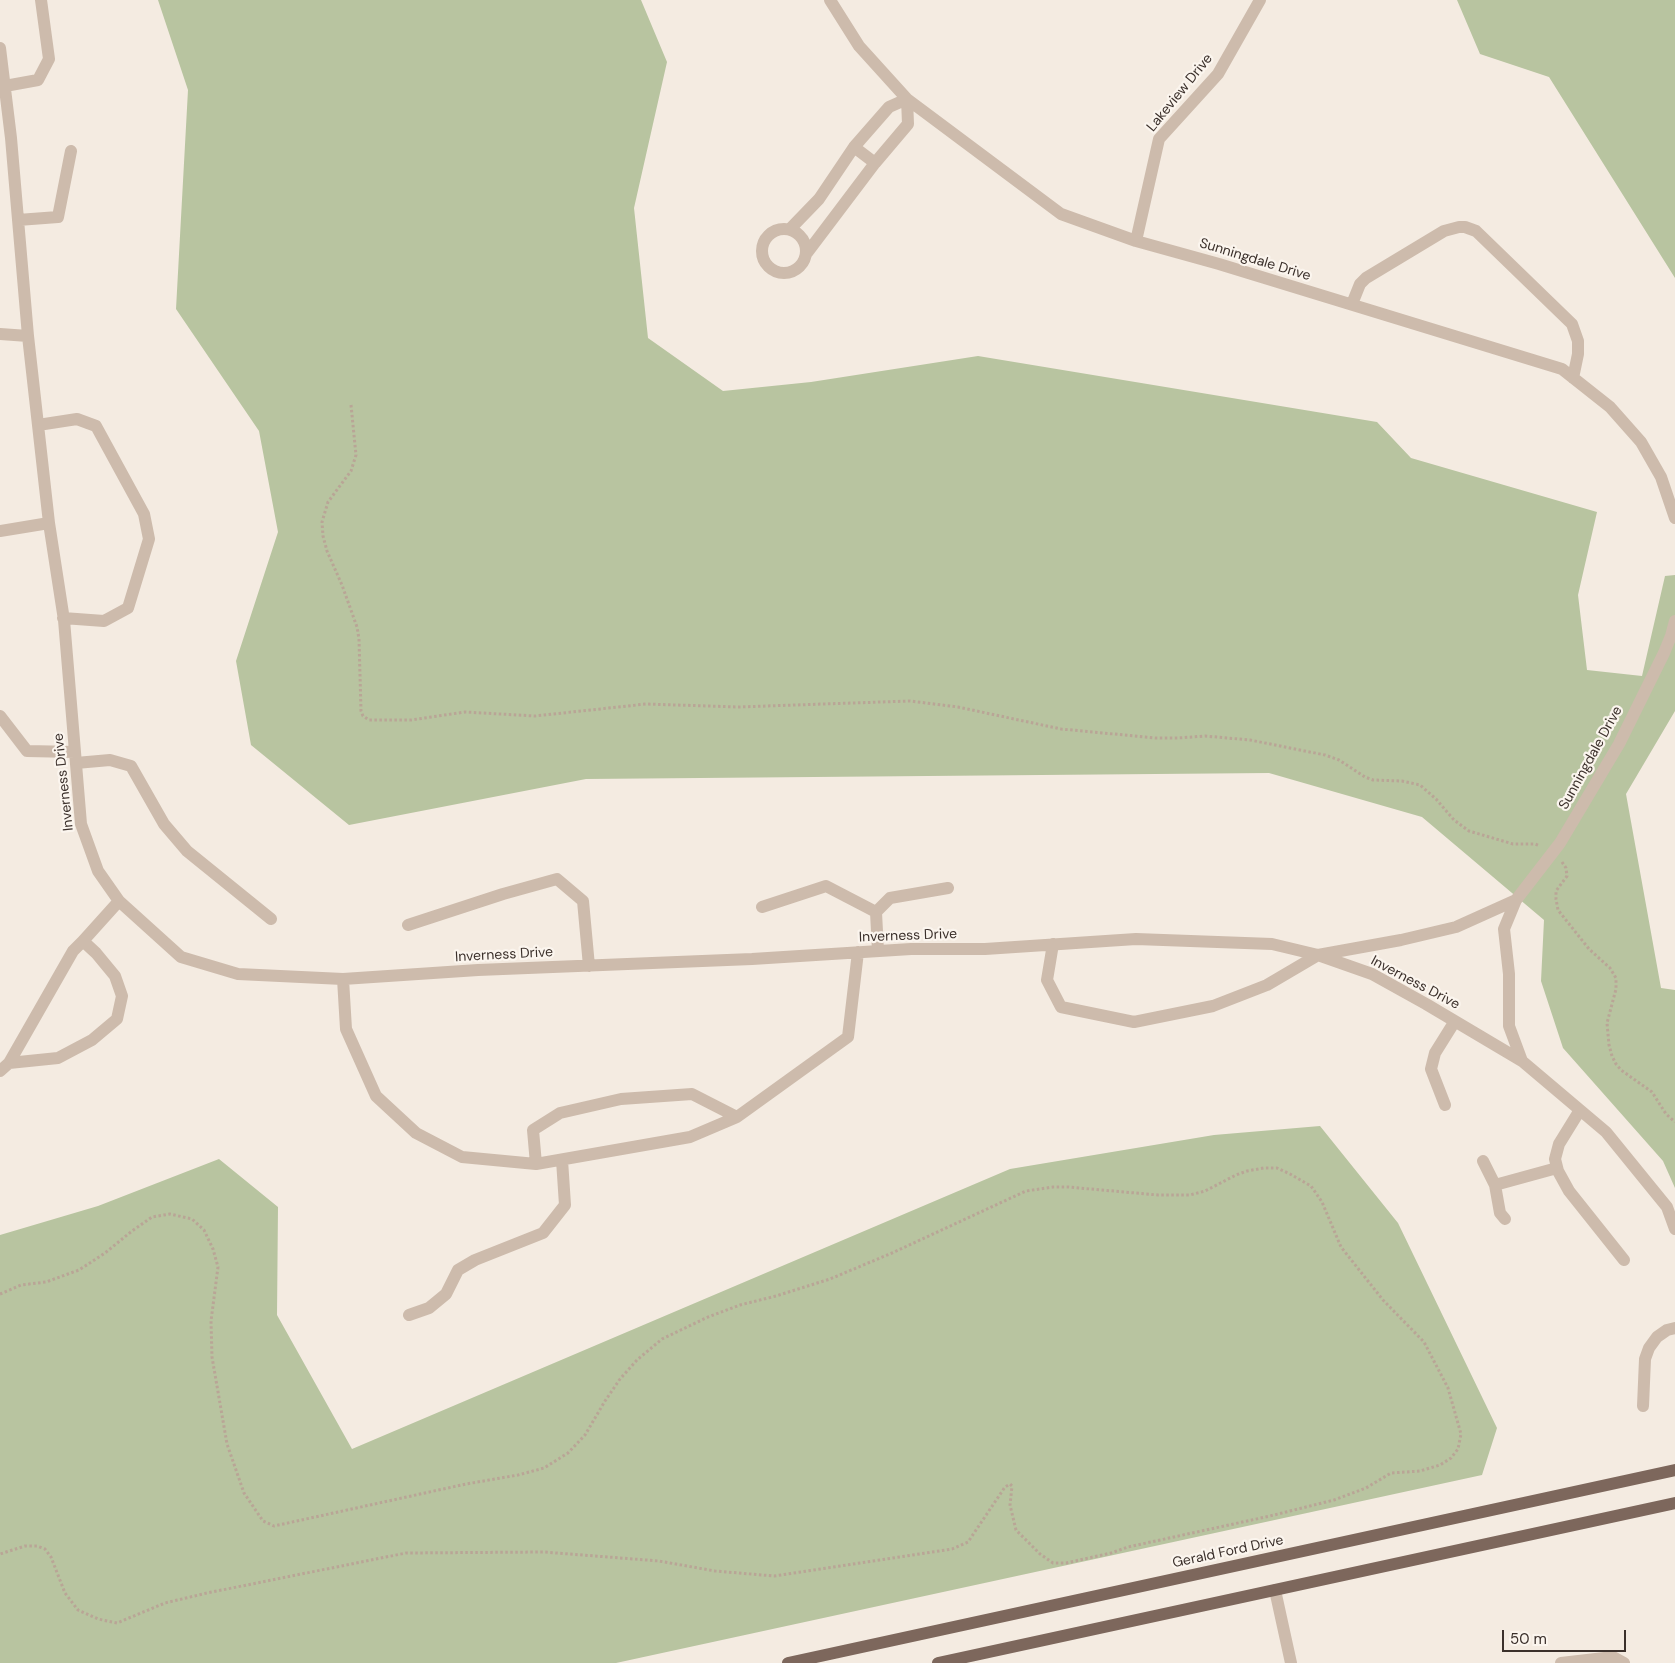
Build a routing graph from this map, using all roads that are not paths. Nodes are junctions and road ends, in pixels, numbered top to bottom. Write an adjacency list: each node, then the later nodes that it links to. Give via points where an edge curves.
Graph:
1 (41, 0): 5 (street, via 49,59 38,80)
2 (830, 0): 6 (street, Sunningdale Drive, via 859,46)
3 (1260, 0): 15 (street, Lakeview Drive, via 1218,74 1159,139)
4 (0, 48): 5 (street, Inverness Drive)
5 (4, 86): 7 (street, Inverness Drive)
6 (907, 99): 8 (street, via 888,107); 10 (street, via 908,124); 15 (street, Sunningdale Drive, via 1061,214)
7 (5, 139): 13 (street, Inverness Drive)
8 (854, 146): 10 (street); 11 (street)
9 (71, 151): 13 (street, via 58,217)
10 (874, 163): 12 (street)
11 (819, 199): 12 (street); 14 (street)
12 (838, 213): 16 (street)
13 (18, 220): 19 (street, Inverness Drive)
14 (790, 229): 16 (street, via 799,234); 16 (street, via 771,233 764,241 764,260 778,273 788,273 797,270)
15 (1136, 241): 17 (street, Sunningdale Drive)
16 (807, 253)
17 (1352, 304): 20 (street, Sunningdale Drive, via 1562,369); 20 (street, via 1366,278 1444,231 1465,227 1476,231 1572,324 1578,342)
18 (0, 334): 19 (street)
19 (28, 336): 21 (street, Inverness Drive)
20 (1574, 378): 22 (street, Sunningdale Drive, via 1610,407 1641,442 1661,477)
21 (38, 425): 23 (street, Inverness Drive); 25 (street, via 77,419 96,426 144,514 149,540 128,608 104,621)
22 (1675, 518)
23 (49, 523): 24 (street); 25 (street, Inverness Drive)
24 (0, 531)
25 (63, 618): 28 (street, Inverness Drive)
26 (1675, 621): 30 (street, Sunningdale Drive, via 1664,653 1619,744 1560,843)
27 (0, 716): 28 (street, via 27,752)
28 (75, 757): 31 (street, Inverness Drive, via 81,824 98,871); 34 (street, via 110,760 131,766 164,824 187,851)
29 (948, 888): 33 (street, via 890,898)
30 (1516, 900): 40 (street, Sunningdale Drive, via 1456,927); 44 (street, Sunningdale Drive, via 1504,929 1509,974 1509,1026)
31 (119, 901): 36 (street); 42 (street, Inverness Drive, via 181,957 238,974)
32 (762, 907): 33 (street, via 826,886)
33 (876, 912): 38 (street)
34 (271, 919)
35 (408, 925): 41 (street, via 557,879 582,901)
36 (83, 941): 45 (street, via 73,951); 45 (street, via 115,976 122,996 117,1019 92,1040 58,1058)
37 (1053, 944): 38 (street, Inverness Drive); 40 (street, Inverness Drive, via 1136,939 1272,944); 40 (street, via 1047,980 1061,1008 1134,1022 1213,1006 1267,984)
38 (878, 951): 39 (street, Inverness Drive)
39 (858, 952): 41 (street, Inverness Drive); 48 (street, via 848,1037)
40 (1318, 955): 43 (street, Inverness Drive, via 1372,974)
41 (589, 966): 42 (street, Inverness Drive)
42 (343, 980): 51 (street, via 346,1029 376,1096 416,1133 462,1157)
43 (1455, 1021): 44 (street, Inverness Drive); 46 (street, via 1435,1053 1431,1069)
44 (1522, 1061): 47 (street, Inverness Drive)
45 (4, 1067)
46 (1445, 1105)
47 (1580, 1110): 52 (street, via 1559,1144 1555,1159); 55 (street, Inverness Drive, via 1606,1132 1667,1207)
48 (737, 1116): 49 (street, via 690,1138); 51 (street, via 692,1094 621,1099 568,1111 533,1130)
49 (562, 1160): 51 (street); 57 (street, via 565,1205 543,1233 474,1260 458,1270 446,1294 429,1308)
50 (1483, 1161): 53 (street)
51 (536, 1164)
52 (1557, 1168): 53 (street); 56 (street, via 1569,1190)
53 (1495, 1184): 54 (street, via 1500,1213)
54 (1505, 1219)
55 (1675, 1229)
56 (1624, 1260)
57 (409, 1315)
58 (1675, 1328): 59 (street, via 1667,1330 1649,1348 1645,1359)
59 (1643, 1406)
60 (1675, 1470): 63 (main road, Gerald Ford Drive)
61 (1675, 1503): 62 (main road)
62 (1274, 1590): 64 (main road); 65 (street)
63 (788, 1663)
64 (938, 1663)
65 (1291, 1663)
66 (1561, 1663): 67 (street, via 1613,1657)
67 (1624, 1663)

